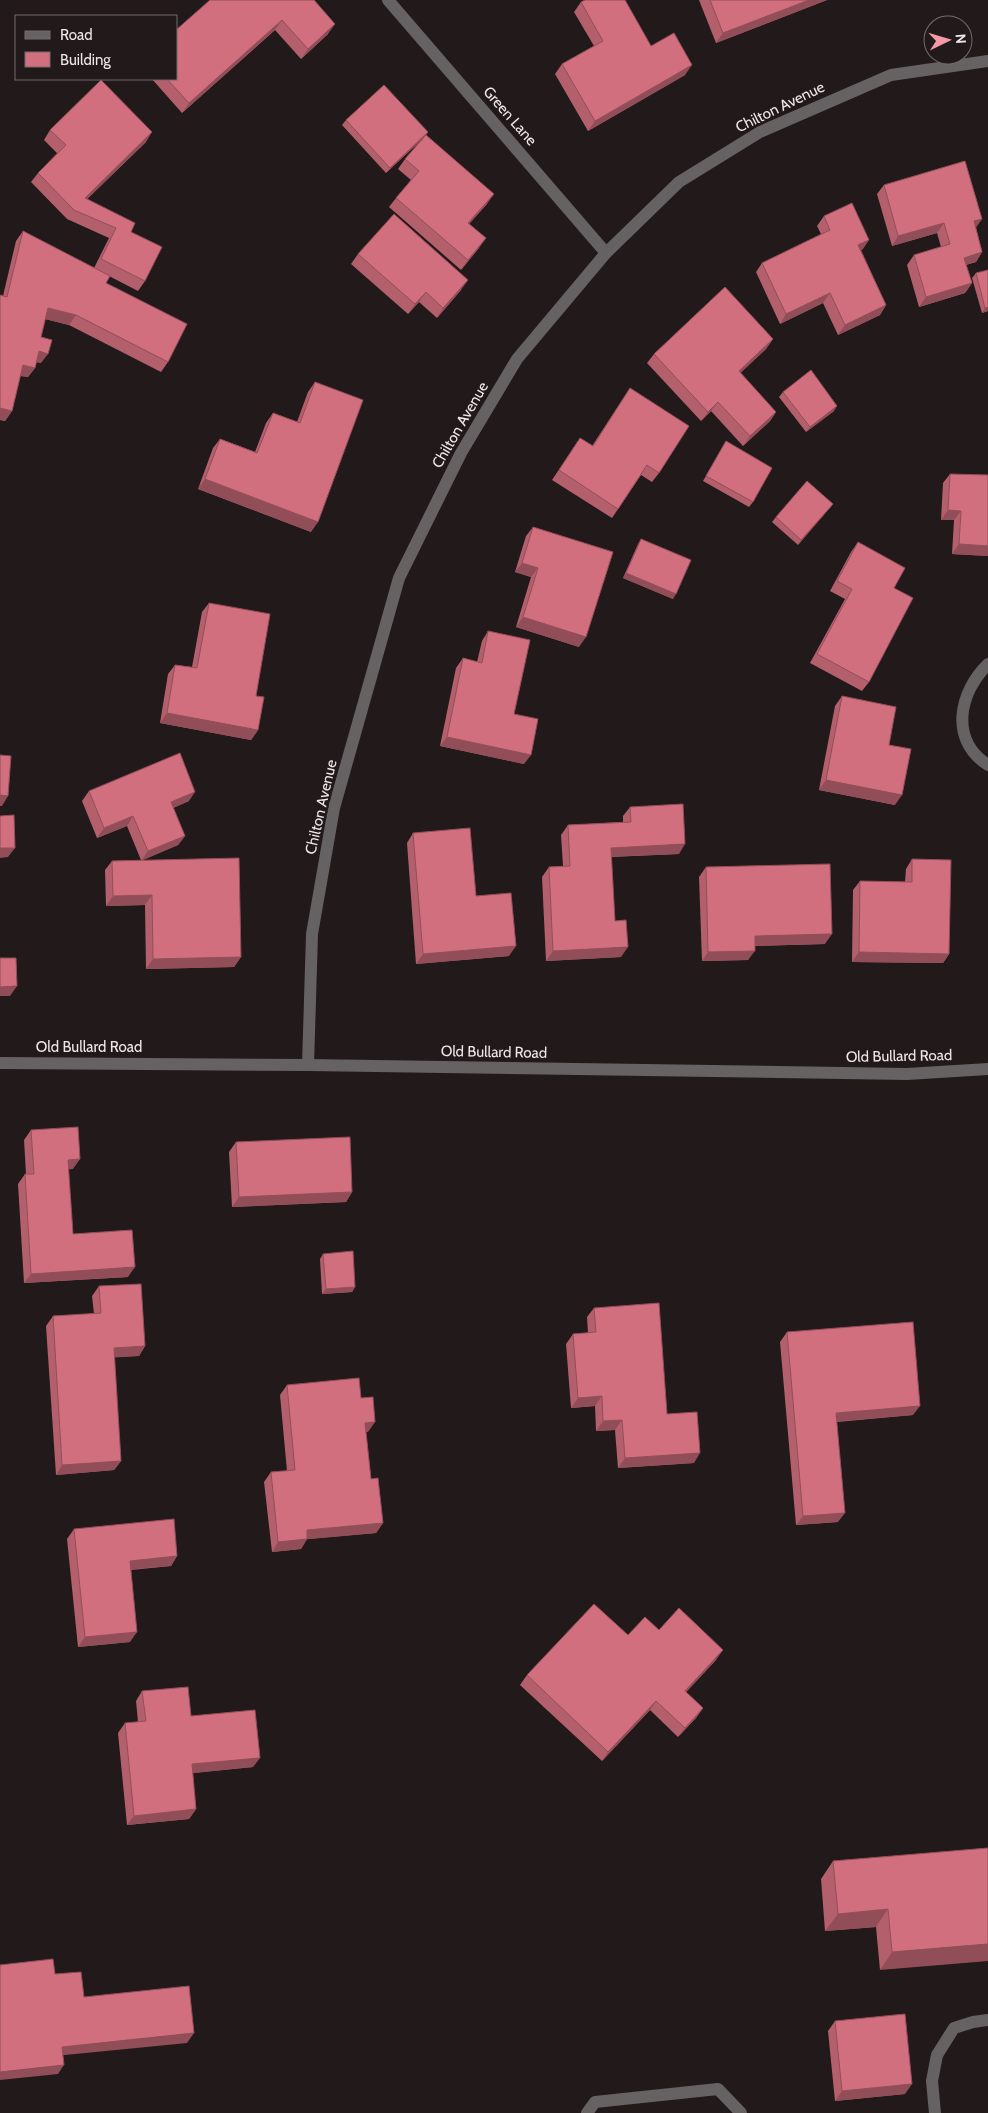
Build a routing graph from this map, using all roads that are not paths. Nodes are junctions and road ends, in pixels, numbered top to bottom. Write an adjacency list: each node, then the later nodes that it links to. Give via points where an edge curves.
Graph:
1 (388, 0): 3 (street, Green Lane)
2 (988, 61): 3 (street, Chilton Avenue, via 891,74 760,132 679,182)
3 (606, 253): 7 (street, Chilton Avenue, via 517,359 461,453 399,578 334,808 312,934)
4 (988, 664): 5 (street, via 977,675 962,708 964,736 979,760)
5 (988, 765)
6 (0, 1063): 7 (street, Old Bullard Road)
7 (308, 1065): 8 (street, Old Bullard Road, via 907,1074)
8 (988, 1069)
9 (988, 2020): 12 (street, via 954,2028 937,2055 932,2081)
10 (587, 2113): 11 (street, via 596,2102 718,2089)
11 (741, 2113)
12 (935, 2113)

